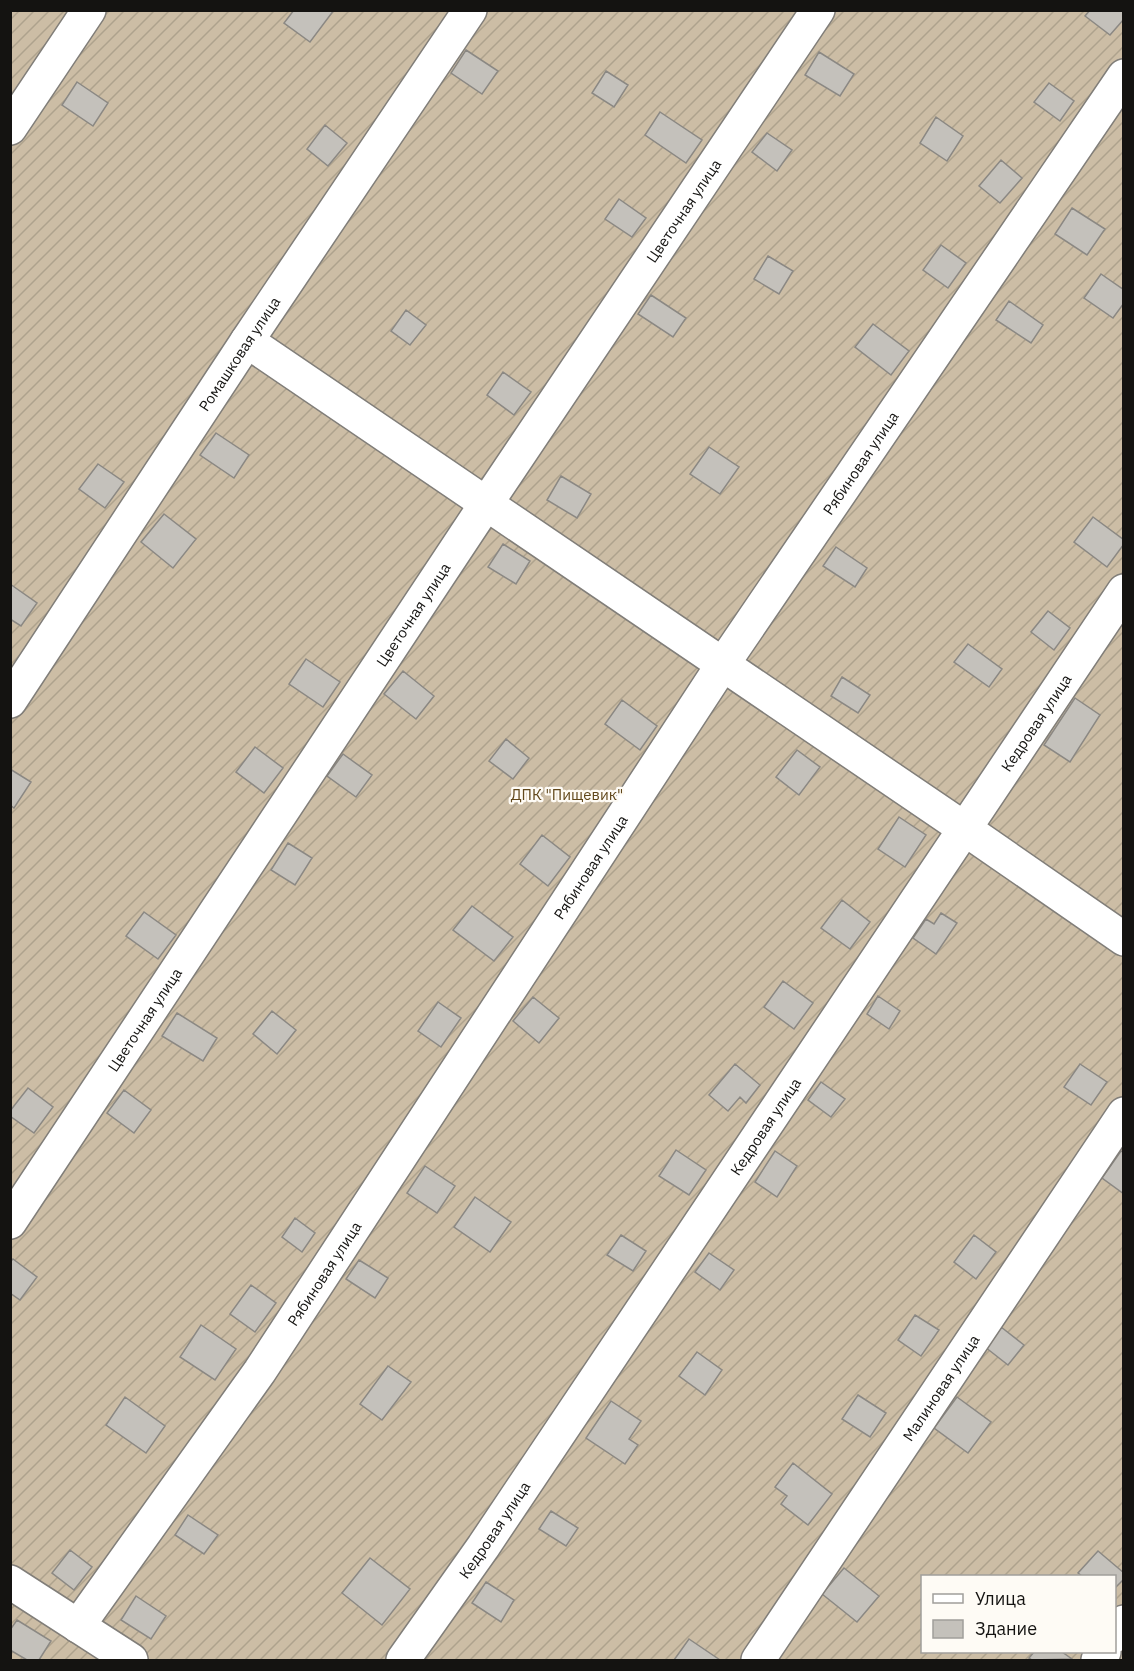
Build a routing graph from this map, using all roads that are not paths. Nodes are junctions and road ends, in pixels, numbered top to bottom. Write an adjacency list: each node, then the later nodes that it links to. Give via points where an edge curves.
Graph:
1 (89, 10): 5 (street)
2 (470, 10): 6 (street, Ромашковая улица)
3 (818, 10): 7 (street, Цветочная улица)
4 (1124, 76): 9 (street, Рябиновая улица)
5 (10, 128)
6 (248, 341): 7 (street); 10 (street, Ромашковая улица)
7 (486, 504): 9 (street); 14 (street, Цветочная улица)
8 (1124, 591): 11 (street, Кедровая улица)
9 (723, 664): 11 (street); 16 (street, Рябиновая улица, via 260,1371)
10 (10, 701)
11 (965, 829): 12 (street); 18 (street, Кедровая улица)
12 (1124, 939)
13 (1124, 1114): 19 (street, Малиновая улица)
14 (10, 1222)
15 (10, 1582): 16 (street)
16 (78, 1626): 17 (street)
17 (131, 1660)
18 (403, 1660)
19 (758, 1660)

